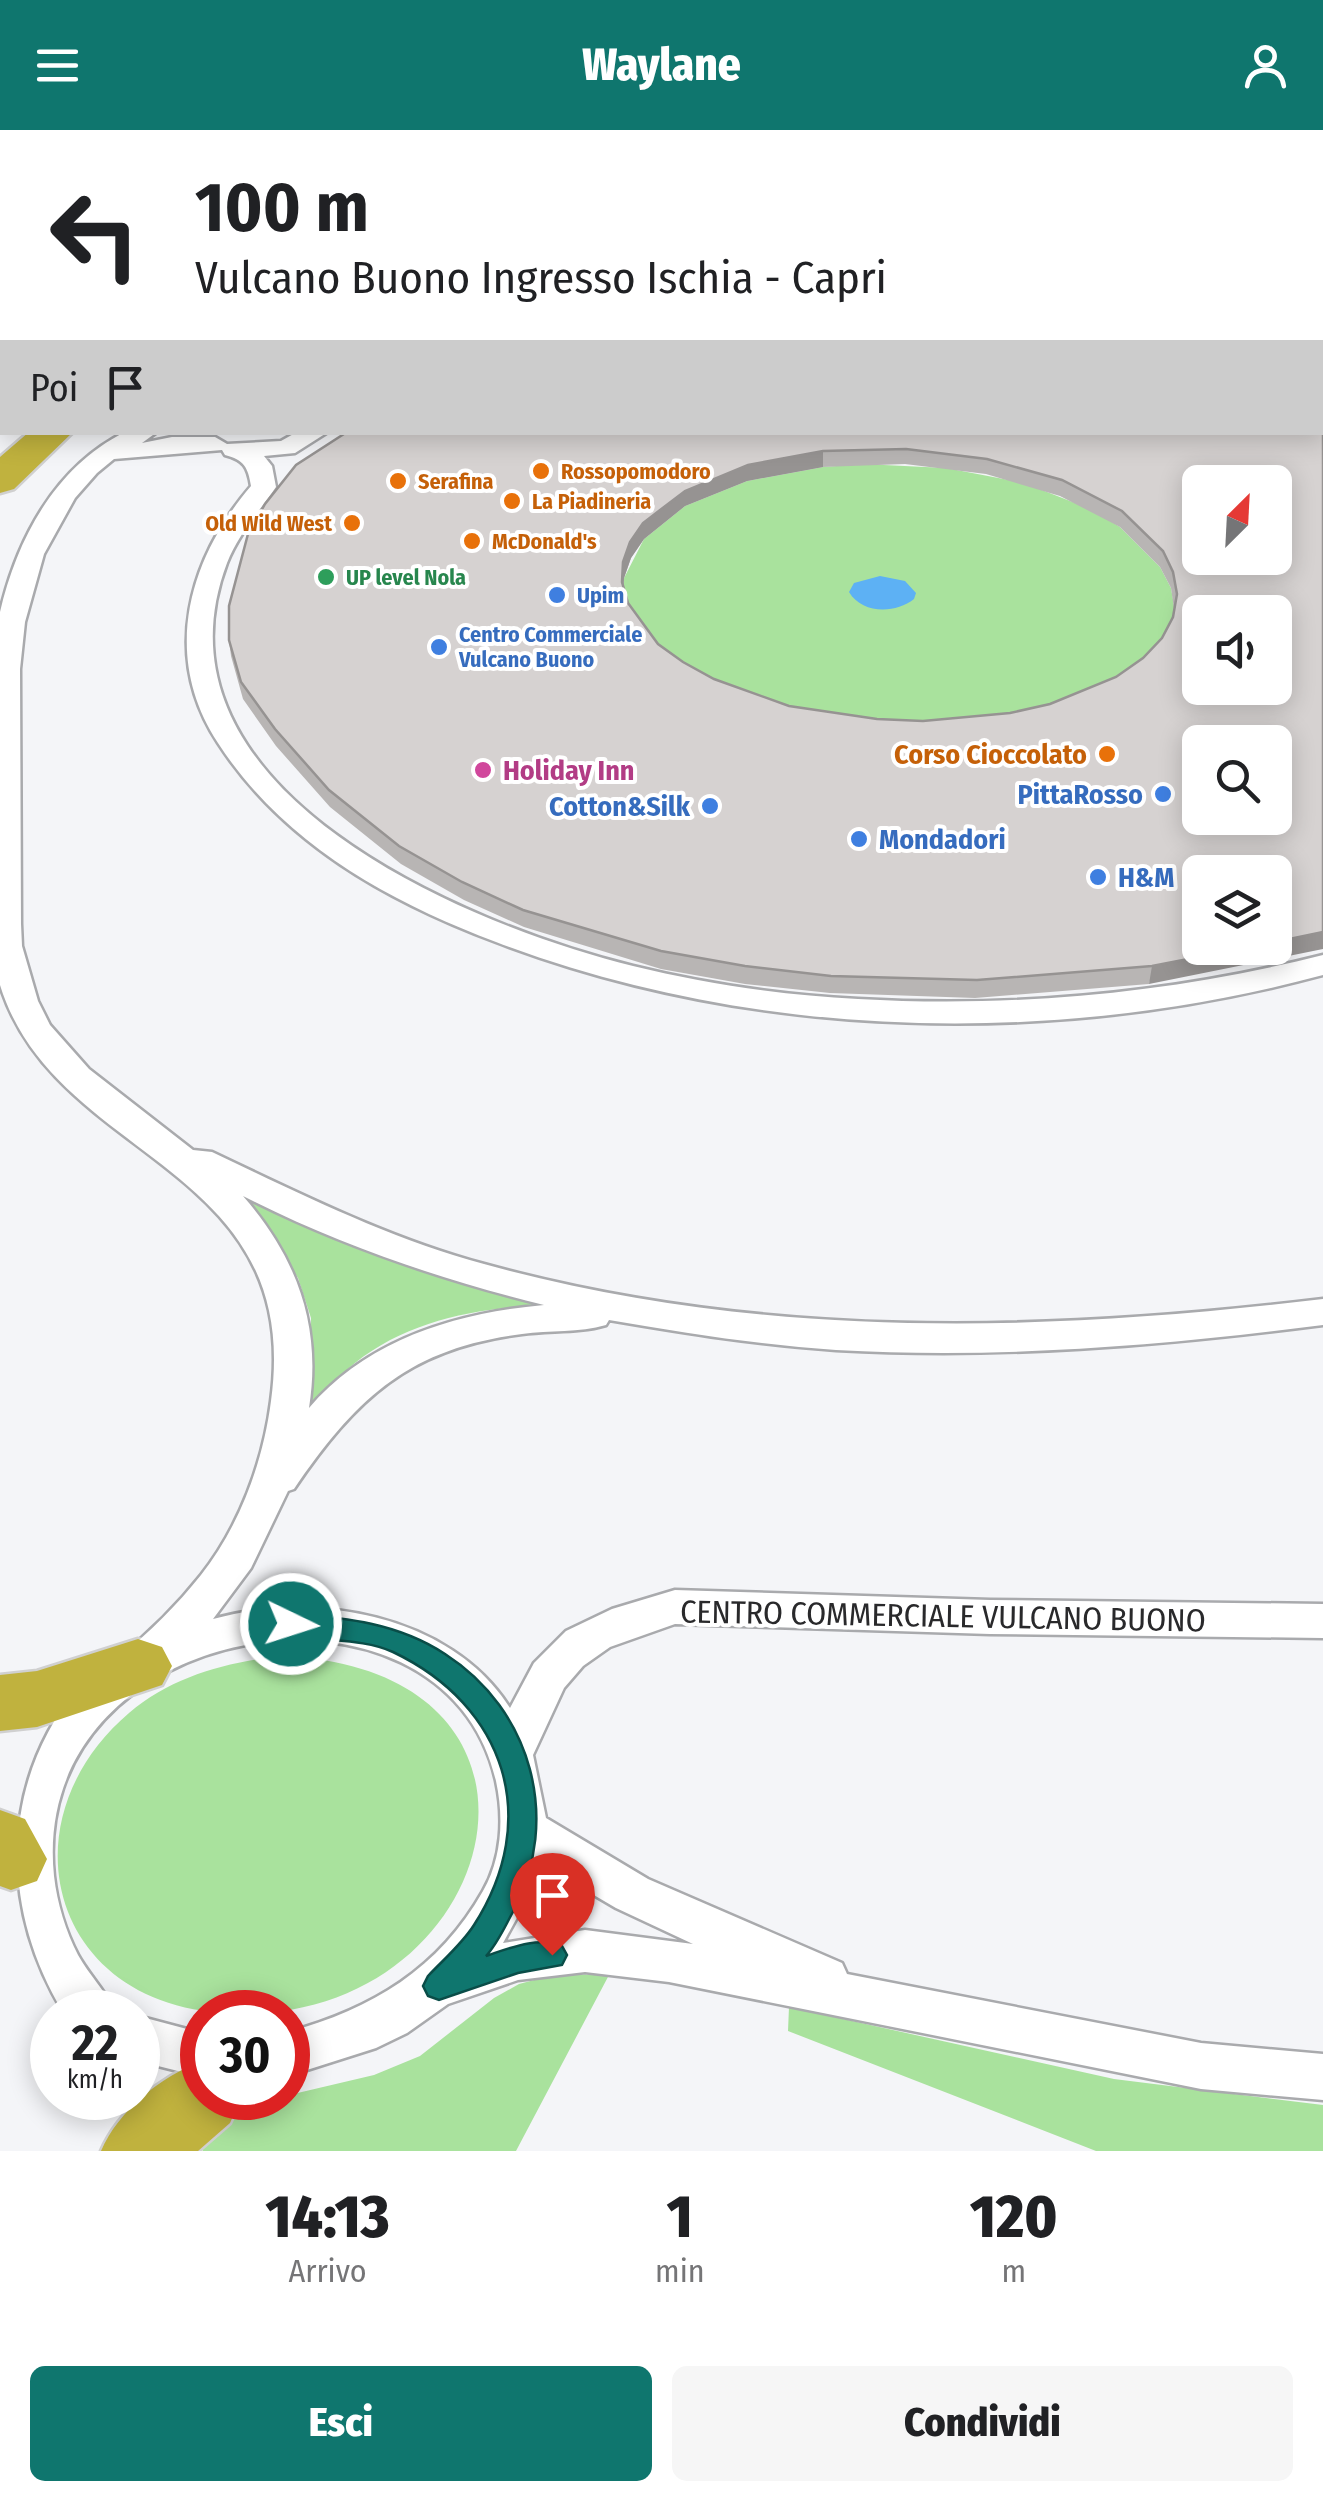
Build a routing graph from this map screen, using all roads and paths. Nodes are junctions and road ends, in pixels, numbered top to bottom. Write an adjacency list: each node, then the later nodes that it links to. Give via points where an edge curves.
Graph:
1 (50, 435): 6 (highway)
2 (139, 435): 5 (street)
3 (310, 435): 4 (street, via 286,448)
4 (222, 443): 5 (street, via 144,448); 7 (street, via 260,466 264,487 229,531 206,582 199,635 219,725 261,782 332,847 398,890 538,950 658,984 868,1011 1115,1002)
5 (88, 467): 8 (street, via 34,548 12,614 6,946 36,1030 84,1084)
6 (0, 481)
7 (1323, 964)
8 (152, 1136): 10 (street, via 361,1237); 11 (street, via 217,1190 246,1224 286,1295 293,1340 290,1394)
9 (1323, 1312): 10 (street, via 989,1342 795,1334)
10 (644, 1316): 11 (street, via 521,1319 462,1331 400,1355 332,1407)
11 (270, 1491): 13 (street, via 217,1585)
12 (1323, 1621): 15 (street, CENTRO COMMERCIALE VULCANO BUONO, via 675,1607 625,1621 572,1650 553,1669)
13 (138, 1666): 14 (highway); 15 (street, via 208,1636 268,1624 357,1630 398,1642 457,1678 493,1717); 17 (street, via 88,1703 48,1750)
14 (0, 1704)
15 (512, 1752): 16 (street)
16 (524, 1828): 18 (street, via 512,1884 498,1911); 20 (street, via 640,1900)
17 (6, 1850): 19 (street, via 16,1906 34,1952)
18 (439, 1986): 20 (street, via 518,1959 586,1951 670,1960); 21 (street, via 390,2019)
19 (62, 1990)
20 (900, 2009): 22 (street, via 1201,2066)
21 (310, 2049)
22 (1323, 2077)
23 (180, 2116): 24 (highway)
24 (140, 2151)

